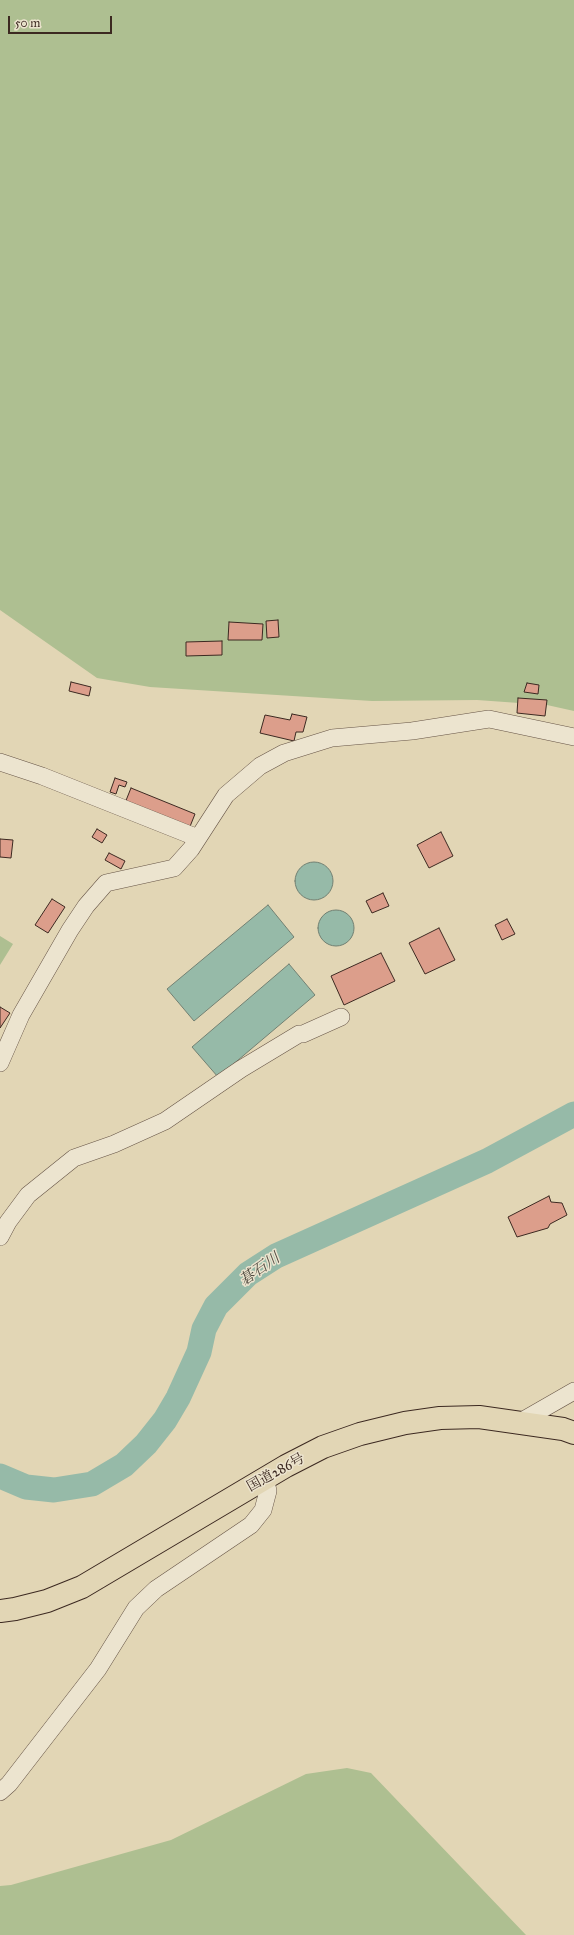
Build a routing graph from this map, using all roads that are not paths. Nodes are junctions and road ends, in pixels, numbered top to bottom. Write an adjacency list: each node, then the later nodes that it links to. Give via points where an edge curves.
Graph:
1 (574, 737): 3 (street, via 489,719 412,731 332,738 305,745 260,766 226,795)
2 (0, 762): 3 (street)
3 (198, 838): 5 (street, via 174,868 106,883 70,930 21,1015)
4 (341, 1017): 6 (street, via 299,1034 164,1121 114,1144 74,1158 28,1194)
5 (0, 1063)
6 (4, 1219): 7 (street)
7 (0, 1237)
8 (574, 1391): 9 (street)
9 (520, 1422): 10 (highway, 国道286号); 11 (highway, 国道286号, via 479,1417 440,1418 405,1423 360,1434 323,1447)
10 (574, 1433)
11 (265, 1478): 12 (highway, 国道286号, via 82,1587 47,1601); 13 (street, via 268,1491 264,1510 251,1525 156,1589 136,1608 98,1669 9,1784)
12 (0, 1611)
13 (0, 1792)

